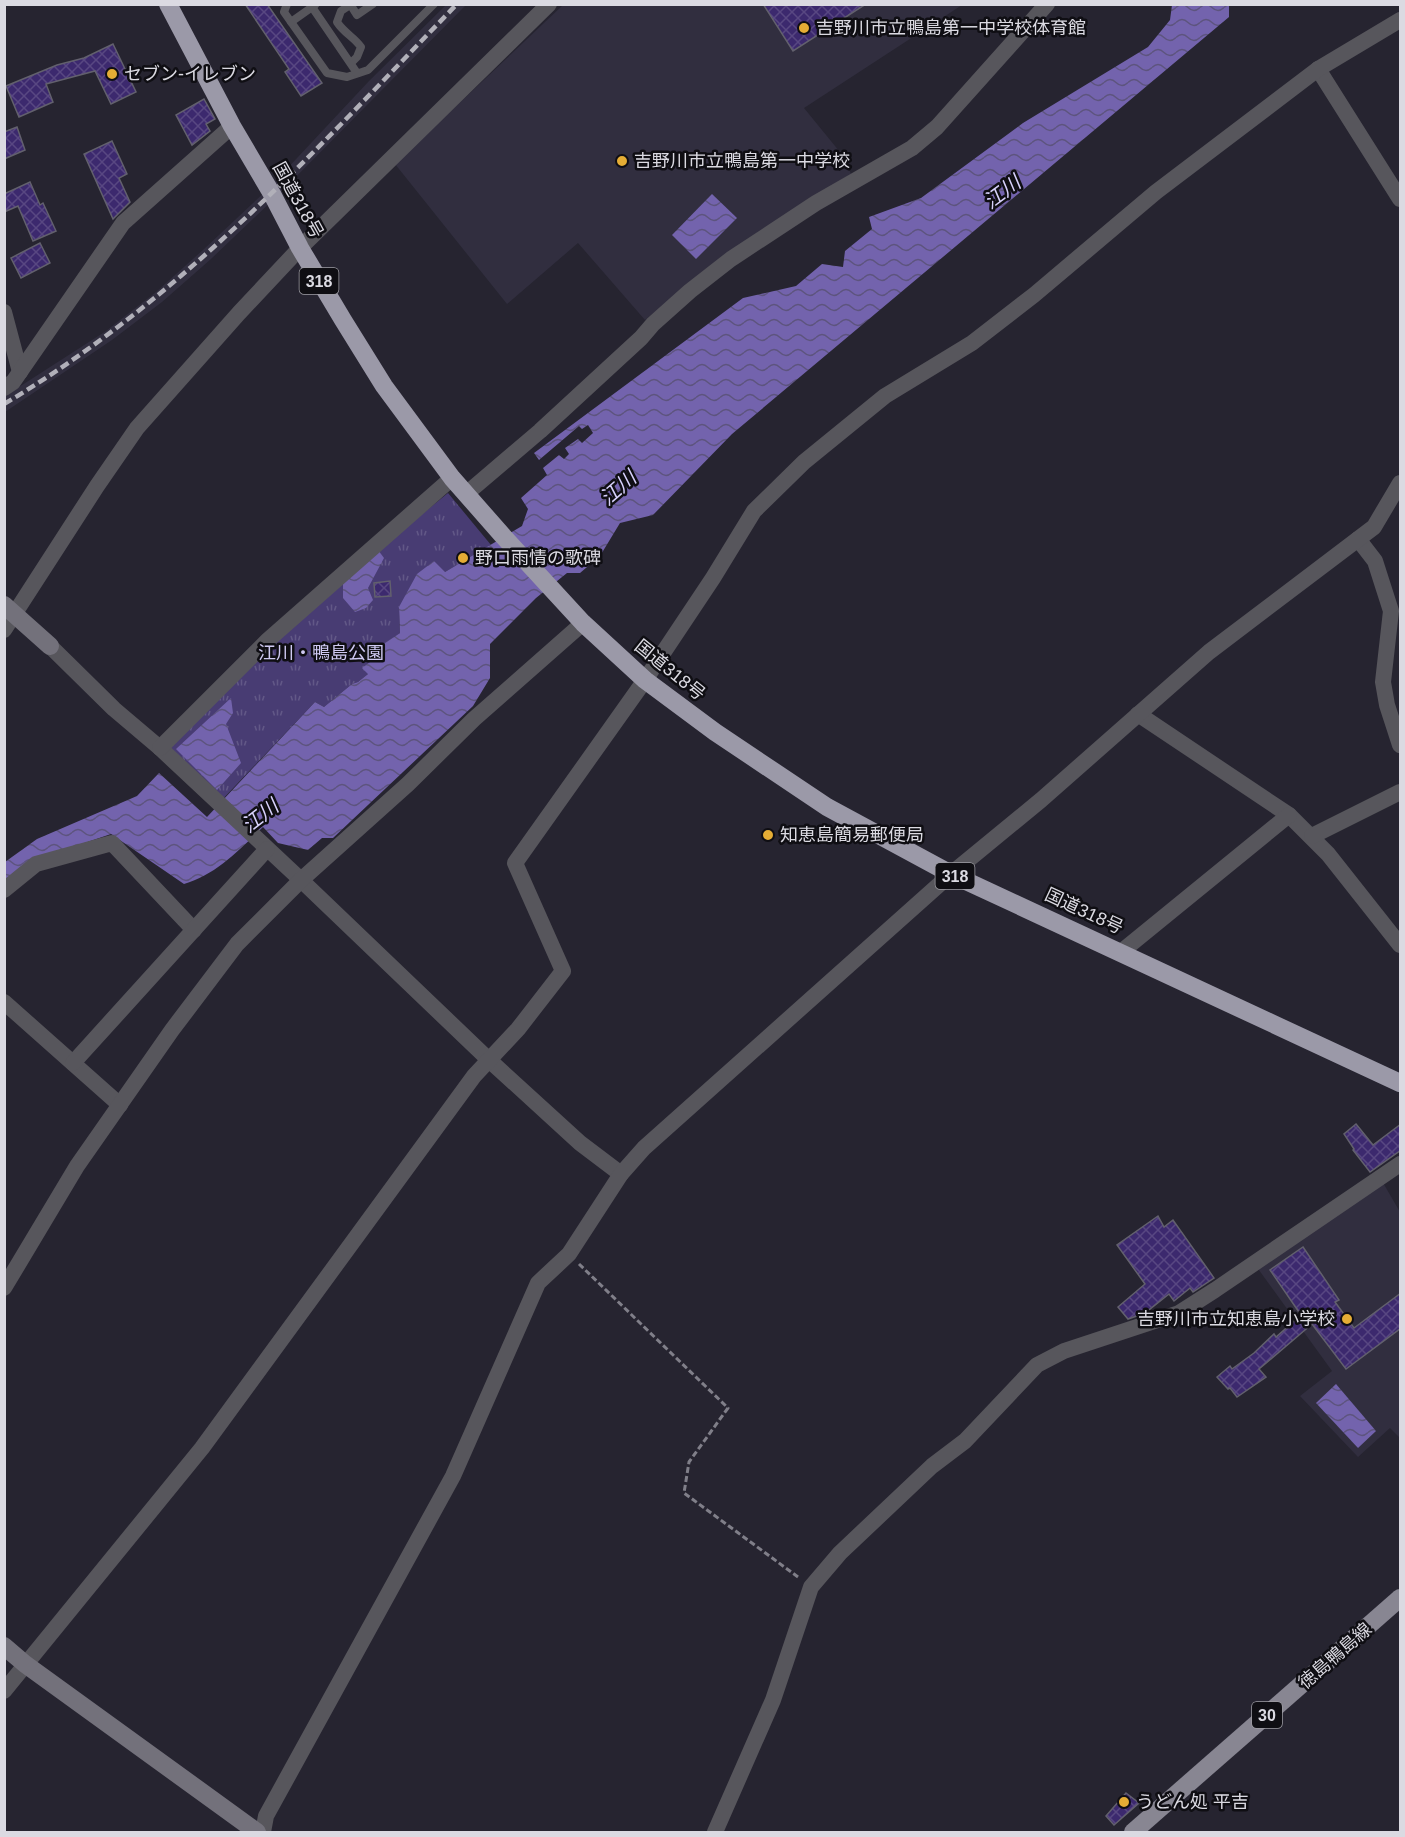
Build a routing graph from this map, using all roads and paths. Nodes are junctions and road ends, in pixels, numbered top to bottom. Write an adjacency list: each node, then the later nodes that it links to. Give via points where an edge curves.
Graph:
1 (168, 4): 14 (highway, 国道318号 / 318)
2 (287, 4): 10 (lane, via 284,12)
3 (373, 4): 8 (lane, via 357,15)
4 (434, 4): 13 (lane, via 368,70)
5 (549, 4): 16 (street)
6 (1047, 4): 22 (street, via 937,127 912,148 816,203 731,259 661,317 540,432)
7 (314, 5): 10 (lane); 11 (lane)
8 (350, 5): 11 (lane, via 341,11 337,22 361,47)
9 (1401, 20): 12 (street)
10 (291, 22): 13 (lane, via 327,72 347,77)
11 (351, 63): 13 (lane)
12 (1318, 69): 15 (street); 27 (street, via 1156,192 972,343 885,396 804,462 754,511)
13 (357, 73)
14 (232, 126): 16 (highway, 国道318号 / 318); 18 (street, via 123,223)
15 (1401, 199)
16 (300, 248): 20 (highway, 国道318号 / 318, via 384,386); 24 (street, via 137,428)
17 (4, 312): 18 (street)
18 (20, 372): 19 (street)
19 (4, 388)
20 (452, 478): 22 (highway, 国道318号 / 318); 30 (street, via 268,640)
21 (1401, 483): 23 (street, via 1374,527)
22 (466, 494): 25 (highway, 国道318号 / 318)
23 (1358, 539): 28 (street, via 1209,652); 29 (street, via 1375,561 1391,611 1383,682)
24 (8, 617): 26 (street)
25 (583, 623): 27 (highway, 国道318号 / 318); 36 (street)
26 (50, 646): 30 (street)
27 (645, 680): 35 (highway, 国道318号 / 318, via 714,732 827,807); 42 (street, via 515,863 563,971 518,1029)
28 (1138, 714): 32 (street); 35 (street)
29 (1401, 745)
30 (160, 748): 34 (street)
31 (1401, 792): 33 (street)
32 (1289, 815): 33 (street); 40 (street)
33 (1312, 836): 39 (street)
34 (263, 845): 36 (street); 38 (street)
35 (951, 874): 40 (highway, 国道318号 / 318); 47 (street, via 644,1148)
36 (301, 880): 42 (street); 45 (street, via 237,944)
37 (4, 890): 38 (street, via 36,864 112,843)
38 (194, 930): 43 (street)
39 (1401, 945)
40 (1121, 952): 44 (highway, 国道318号 / 318)
41 (4, 1002): 43 (street)
42 (488, 1059): 47 (street, via 580,1143); 53 (street, via 202,1448)
43 (73, 1063): 45 (street)
44 (1401, 1083)
45 (120, 1105): 49 (street, via 77,1166)
46 (1401, 1164): 50 (street, via 1179,1312 1064,1351 1037,1365 965,1441 932,1466 840,1553)
47 (621, 1174): 48 (street)
48 (569, 1254): 50 (path, via 728,1408 689,1462 684,1493); 56 (street, via 538,1284 453,1476 266,1816)
49 (4, 1288)
50 (811, 1587): 57 (street, via 773,1700)
51 (1401, 1598): 58 (main road, 徳島鴨島線 / 30)
52 (4, 1646): 53 (street)
53 (25, 1664): 54 (street); 55 (street)
54 (4, 1691)
55 (257, 1833)
56 (263, 1833)
57 (715, 1833)
58 (1133, 1833)

